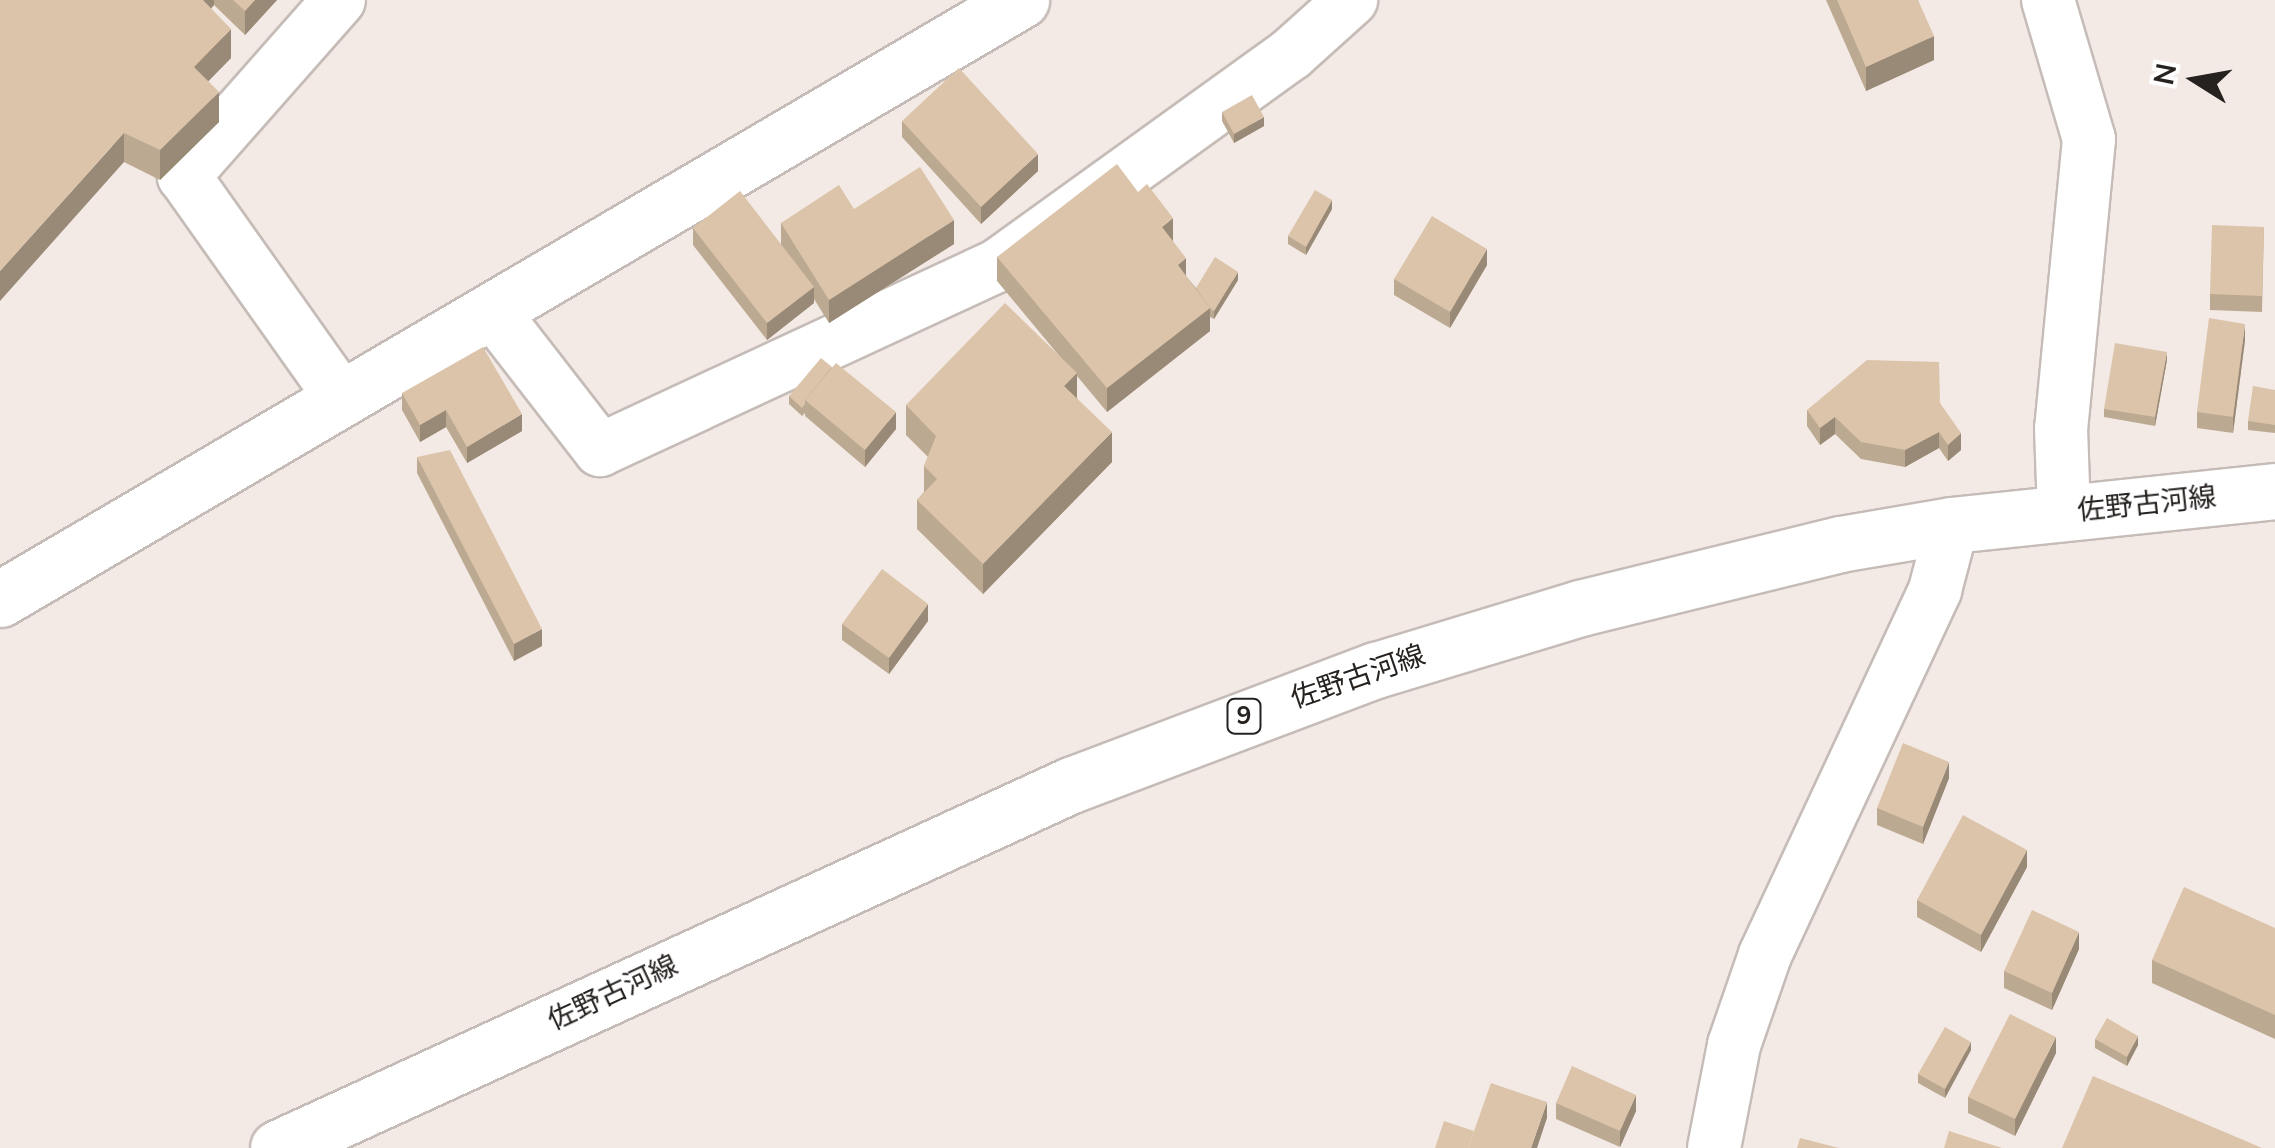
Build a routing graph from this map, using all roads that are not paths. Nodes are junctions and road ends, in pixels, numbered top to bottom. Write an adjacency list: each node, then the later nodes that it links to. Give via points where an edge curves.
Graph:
1 (340, 0): 6 (street, via 184,176)
2 (1022, 0): 5 (main road)
3 (1351, 0): 5 (street, via 1291,54 996,266 600,450)
4 (2048, 0): 8 (street, via 2089,139 2060,428)
5 (493, 312): 6 (main road)
6 (342, 399): 10 (main road)
7 (2275, 491): 8 (main road, 佐野古河線 / 9)
8 (2064, 513): 9 (main road, 佐野古河線 / 9)
9 (1952, 525): 11 (main road, 佐野古河線 / 9, via 1840,544 1580,608 1248,714 906,857); 12 (street, via 1935,590 1765,955 1734,1045)
10 (0, 599)
11 (278, 1148)
12 (1714, 1148)

